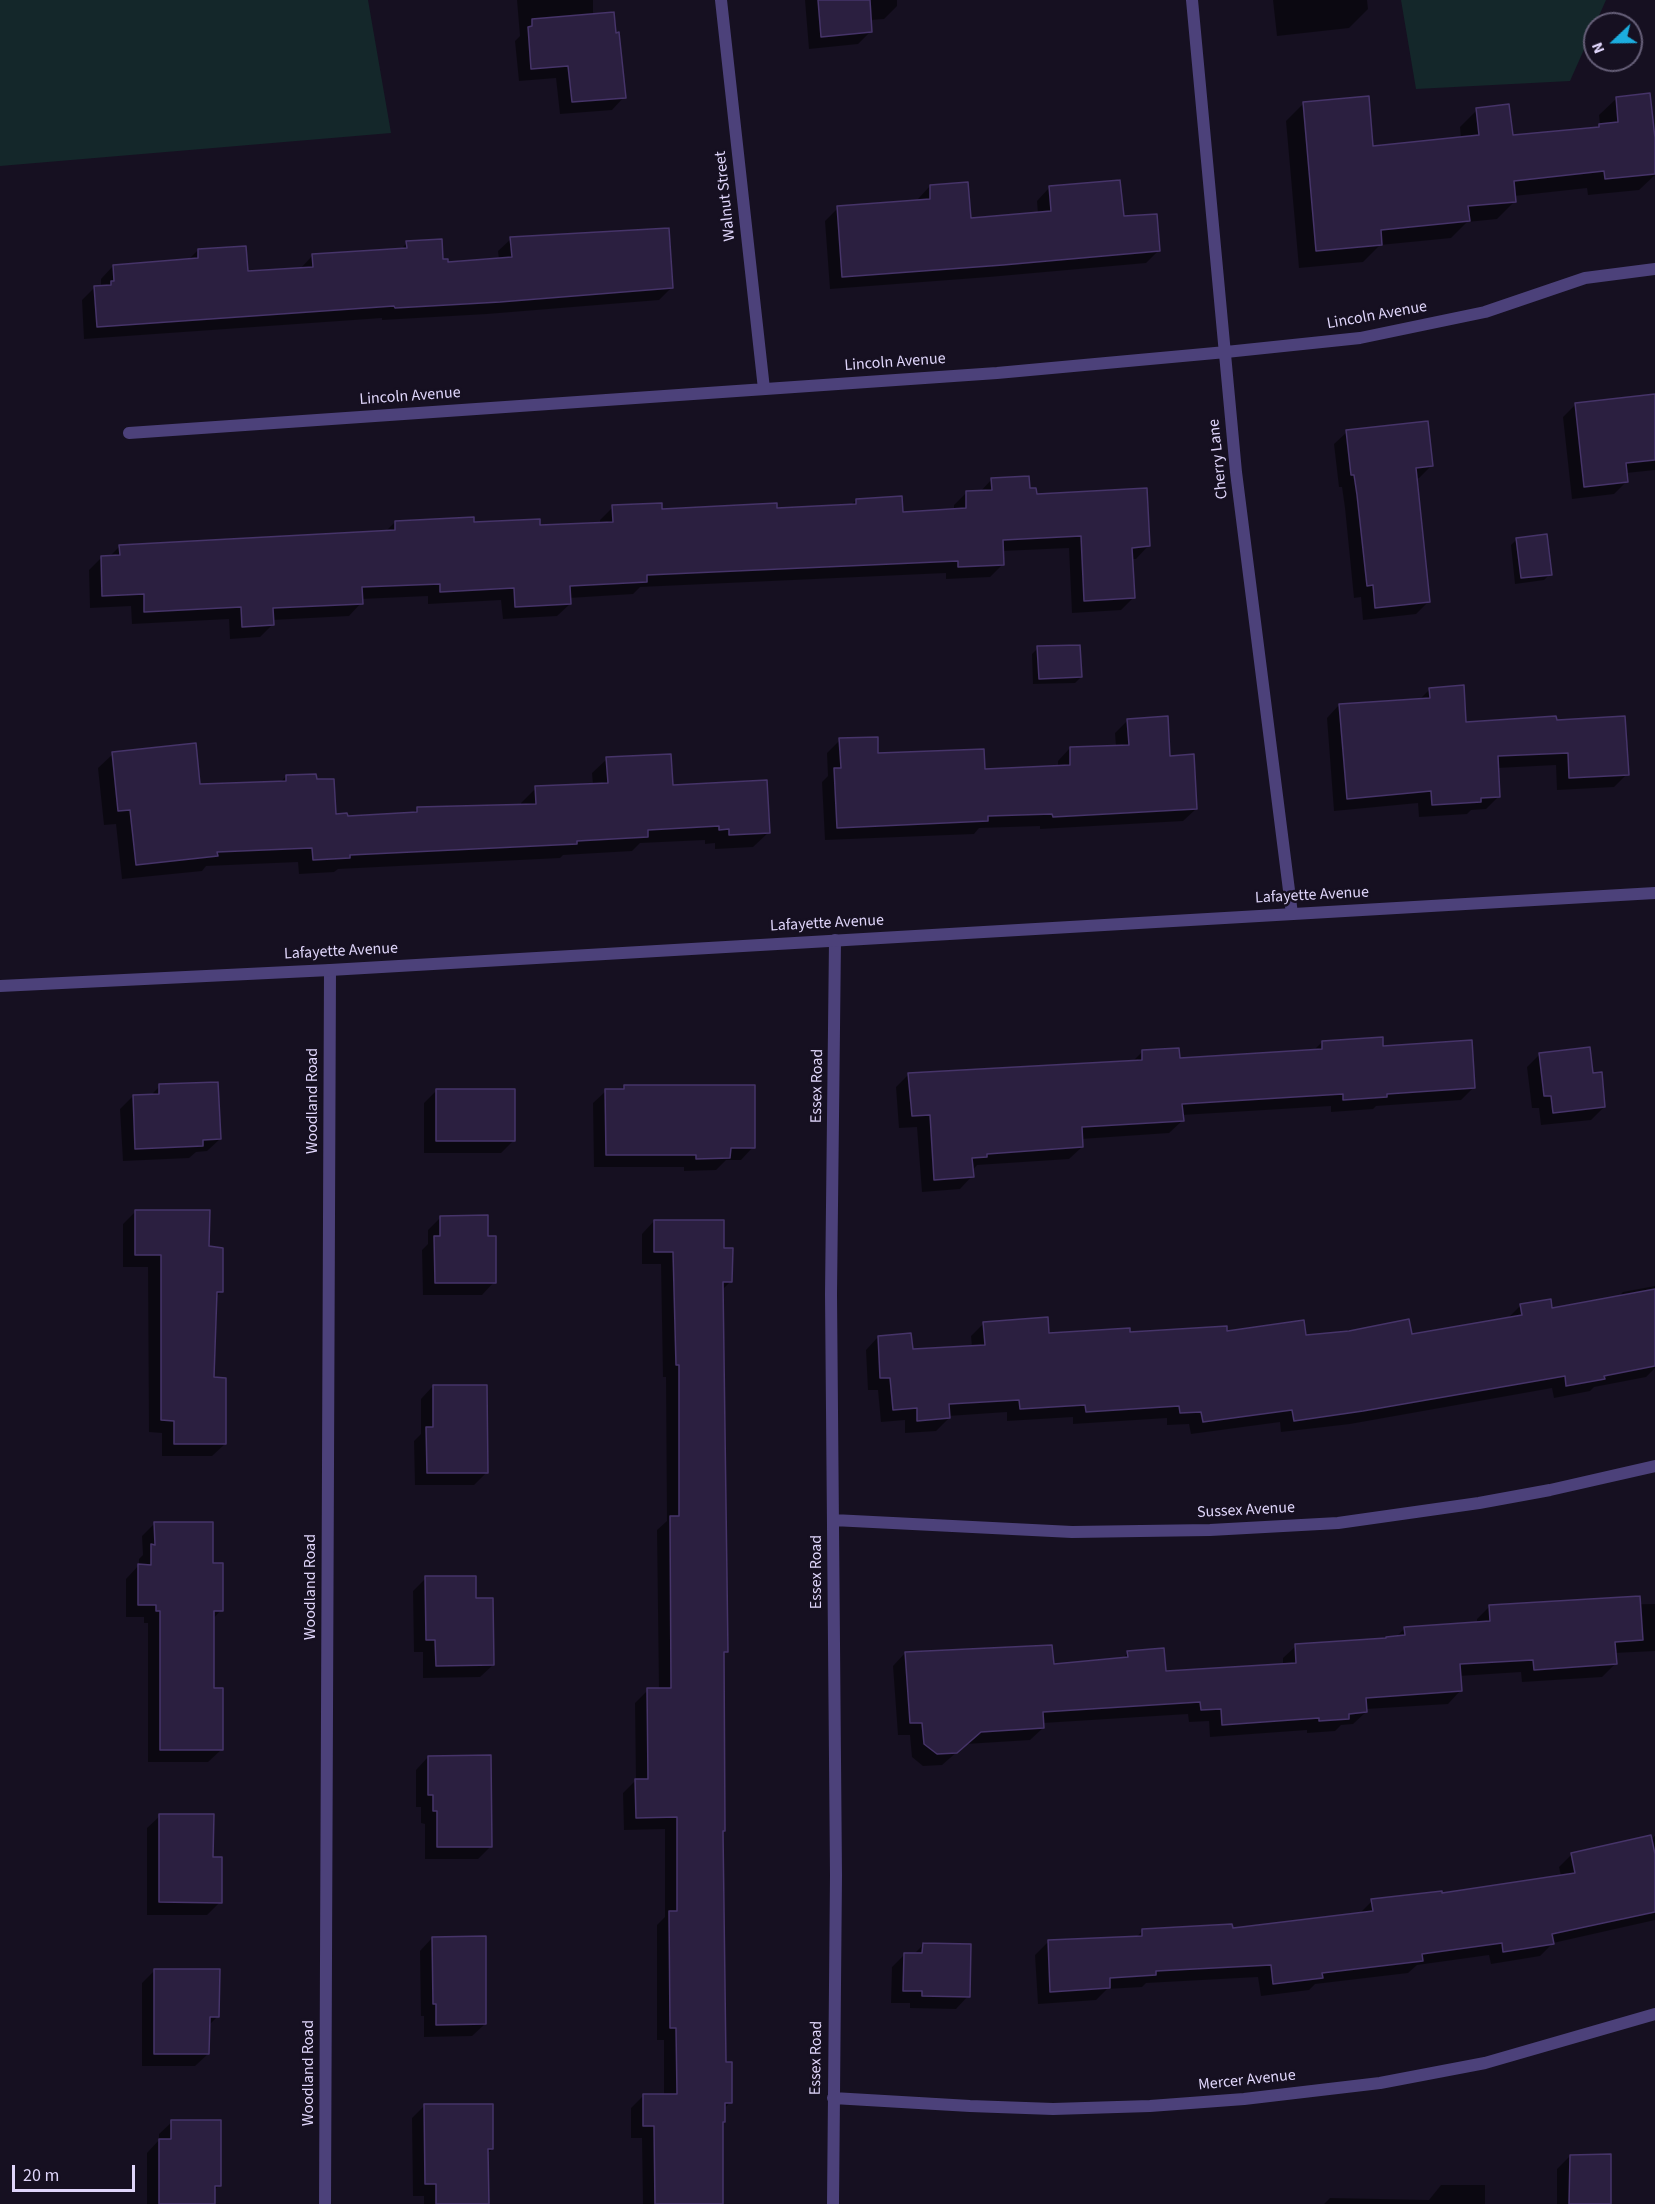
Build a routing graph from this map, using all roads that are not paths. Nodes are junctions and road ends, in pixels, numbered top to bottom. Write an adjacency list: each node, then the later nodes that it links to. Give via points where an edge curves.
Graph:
1 (721, 0): 5 (street, Walnut Street)
2 (1192, 0): 4 (street, Cherry Lane)
3 (1655, 269): 4 (street, Lincoln Avenue, via 1585,278 1485,312 1360,338)
4 (1226, 352): 5 (street, Lincoln Avenue); 8 (street, Cherry Lane, via 1236,471)
5 (764, 389): 6 (street, Lincoln Avenue)
6 (129, 434)
7 (1655, 893): 8 (street, Lafayette Avenue)
8 (1292, 914): 9 (street, Lafayette Avenue)
9 (835, 940): 10 (street, Lafayette Avenue); 13 (street, Essex Road)
10 (330, 969): 11 (street, Lafayette Avenue); 16 (street, Woodland Road)
11 (0, 986)
12 (1655, 1466): 13 (street, Sussex Avenue, via 1503,1499 1338,1523 1072,1532)
13 (833, 1520): 15 (street, Essex Road)
14 (1655, 2014): 15 (street, Mercer Avenue, via 1485,2063 1380,2083 1244,2099 1053,2109)
15 (833, 2097): 17 (street, Essex Road)
16 (325, 2204)
17 (833, 2204)

